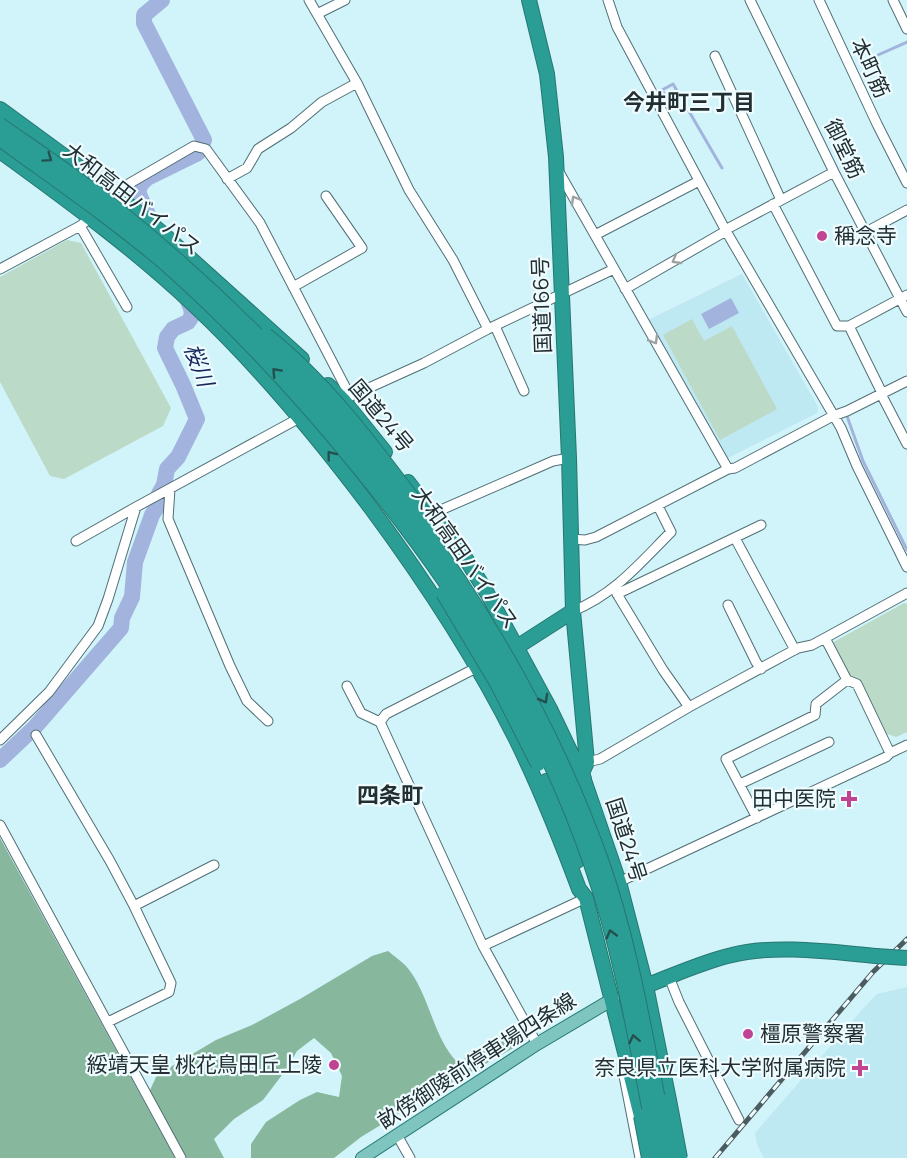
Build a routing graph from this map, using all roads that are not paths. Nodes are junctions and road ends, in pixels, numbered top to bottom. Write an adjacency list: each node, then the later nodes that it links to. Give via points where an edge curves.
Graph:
1 (309, 0): 8 (street)
2 (345, 0): 8 (street)
3 (529, 0): 16 (highway, 国道166号, via 547,74)
4 (608, 0): 19 (street, via 617,27)
5 (750, 0): 17 (street, 御堂筋)
6 (819, 0): 20 (street, 本町筋)
7 (893, 0): 9 (street)
8 (317, 14): 11 (street)
9 (907, 29)
10 (715, 56): 23 (street)
11 (357, 83): 18 (street, via 322,102 258,149 247,168); 39 (street, via 409,190)
12 (0, 109): 21 (highway, 国道24号)
13 (0, 124): 33 (highway, 大和高田バイパス, one-way to 33, bridge, via 117,208)
14 (0, 139): 46 (highway, 大和高田バイパス, one-way to 14, bridge, via 215,309 165,264 109,217)
15 (0, 151): 25 (highway)
16 (557, 168): 28 (street, one-way to 16); 34 (highway, 国道166号)
17 (834, 172): 23 (street); 27 (street, 御堂筋)
18 (228, 178): 21 (street, via 206,149 194,146); 31 (street, via 260,223)
19 (699, 181): 26 (street); 28 (street)
20 (907, 183)
21 (116, 194): 25 (street); 43 (highway, 国道24号)
22 (326, 196): 31 (street, via 362,248)
23 (777, 202): 26 (street); 38 (street, via 837,326)
24 (907, 210): 27 (street)
25 (86, 221): 29 (street); 36 (street); 45 (highway, via 194,305)
26 (726, 230): 32 (street, one-way to 32); 44 (street)
27 (866, 232): 35 (street, 御堂筋)
28 (595, 235): 30 (street)
29 (0, 268)
30 (614, 269): 32 (street); 34 (street)
31 (293, 287): 43 (street)
32 (625, 289): 49 (street, one-way to 49)
33 (211, 290): 53 (highway, bridge, via 284,349 325,389); 91 (highway, 大和高田バイパス, bridge, via 276,355 358,447 419,524 486,622 534,705 576,793 612,895)
34 (562, 295): 39 (street); 48 (highway, 国道166号)
35 (904, 297): 37 (street, 御堂筋); 38 (street)
36 (127, 307)
37 (907, 312)
38 (849, 326): 42 (street)
39 (492, 328): 41 (street); 43 (street)
40 (907, 381): 42 (street)
41 (524, 391)
42 (882, 394): 44 (street); 47 (street)
43 (346, 398): 45 (street); 53 (highway, 国道24号)
44 (833, 416): 49 (street); 59 (street)
45 (300, 417): 50 (street); 55 (highway, one-way to 45)
46 (330, 431): 86 (highway, bridge, via 450,603 498,685 572,844); 91 (highway, 大和高田バイパス, one-way to 46, bridge, via 566,797 524,709 435,565)
47 (907, 444)
48 (569, 458): 53 (street, via 553,461); 57 (highway, 国道166号)
49 (728, 469): 52 (street)
50 (170, 489): 51 (street); 72 (street, via 168,519 230,666 247,701)
51 (136, 507): 58 (street); 75 (street, via 98,626 49,692)
52 (658, 507): 57 (street, via 596,537); 60 (street, via 671,532)
53 (433, 520): 55 (street); 65 (highway, 国道24号)
54 (761, 525): 56 (street)
55 (391, 536): 67 (highway, via 439,604)
56 (735, 538): 60 (street); 66 (street)
57 (570, 539): 63 (highway, 国道166号)
58 (76, 541)
59 (907, 567)
60 (616, 591): 63 (street); 71 (street)
61 (907, 593): 64 (street)
62 (728, 605): 68 (street)
63 (573, 612): 65 (highway); 79 (highway, 国道166号)
64 (825, 638): 66 (street); 69 (street)
65 (516, 648): 67 (highway); 80 (highway, 国道24号, one-way to 80)
66 (795, 650): 68 (street)
67 (476, 668): 73 (street, via 386,714); 86 (highway, via 530,768)
68 (761, 669): 71 (street)
69 (847, 680): 78 (street, via 857,684); 81 (street, via 816,704 814,716 726,759)
70 (347, 686): 73 (street, via 362,713)
71 (688, 707): 79 (street, via 600,759)
72 (268, 721)
73 (380, 722): 88 (street)
74 (36, 735): 87 (street)
75 (0, 740)
76 (829, 742): 81 (street)
77 (907, 745): 78 (street)
78 (890, 753): 82 (street)
79 (587, 762): 80 (highway, 国道166号, via 582,773)
80 (584, 780): 85 (highway, 国道24号)
81 (740, 784): 82 (street)
82 (757, 818): 85 (street)
83 (0, 825): 93 (street)
84 (214, 865): 87 (street)
85 (619, 882): 86 (highway); 91 (highway, 国道24号)
86 (586, 898): 88 (street); 91 (highway)
87 (134, 906): 93 (street, via 171,983 169,992)
88 (483, 946): 94 (street)
89 (907, 958): 90 (highway, bridge, via 823,951 752,951)
90 (669, 977): 91 (highway); 95 (street)
91 (630, 991): 92 (highway); 94 (main road, 畝傍御陵前停車場四条線); 101 (street, via 614,1026); 102 (highway, bridge, via 641,1116); 103 (highway, 大和高田バイパス, one-way to 91, bridge); 104 (highway, 大和高田バイパス, bridge)
92 (652, 1018): 97 (highway, bridge); 97 (street, via 663,1043)
93 (108, 1022): 98 (street)
94 (537, 1044): 96 (main road, 畝傍御陵前停車場四条線)
95 (739, 1120)
96 (397, 1135): 99 (main road, 畝傍御陵前停車場四条線); 100 (street)
97 (682, 1153)
98 (181, 1158)
99 (362, 1158)
100 (410, 1158)
101 (640, 1158)
102 (649, 1158)
103 (659, 1158)
104 (670, 1158)

